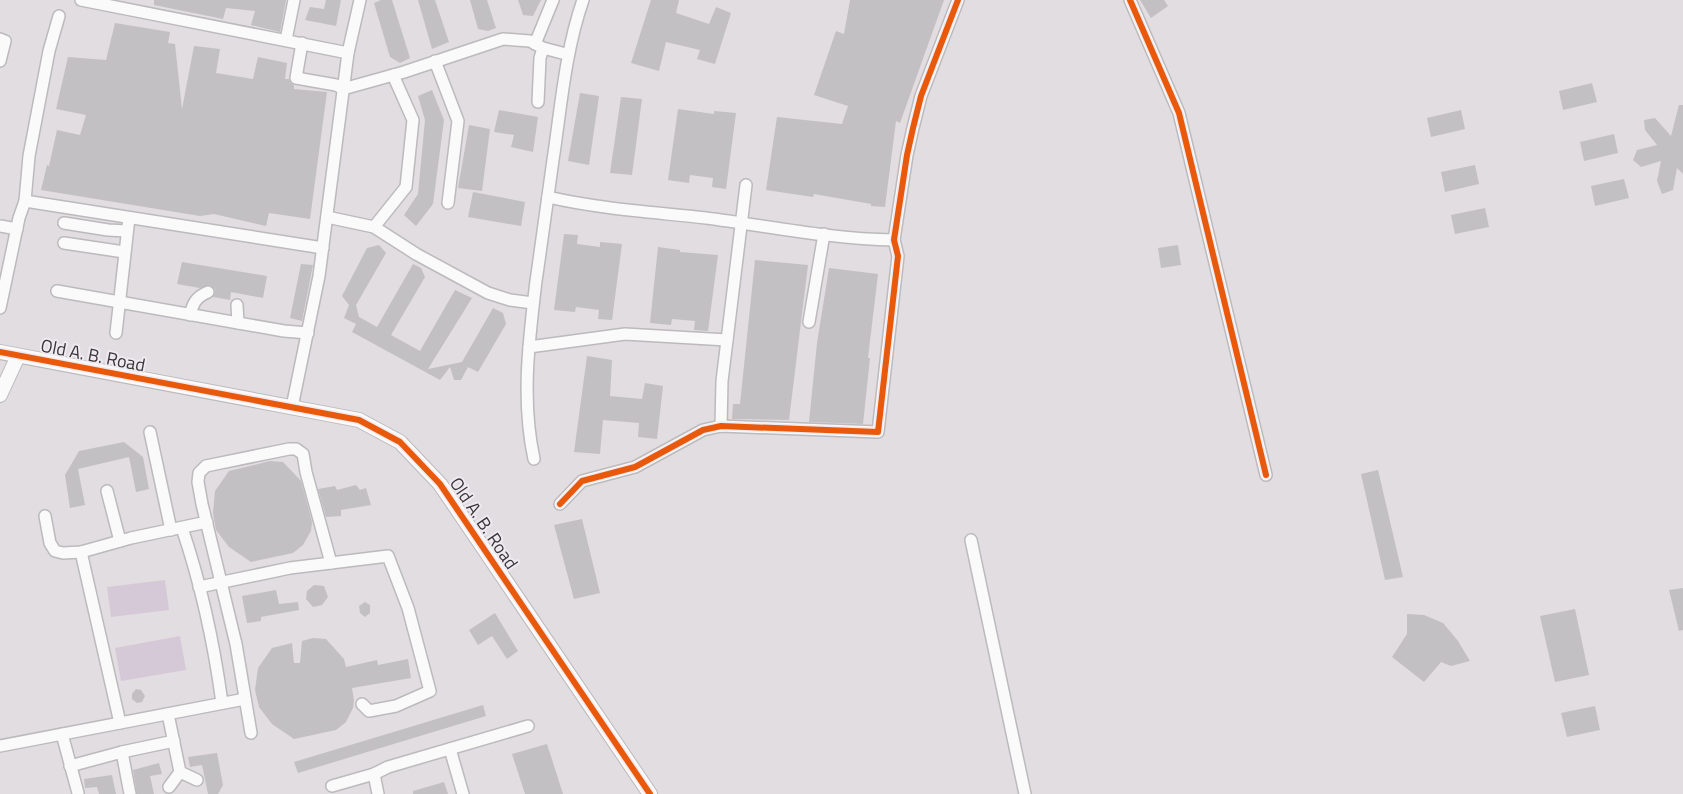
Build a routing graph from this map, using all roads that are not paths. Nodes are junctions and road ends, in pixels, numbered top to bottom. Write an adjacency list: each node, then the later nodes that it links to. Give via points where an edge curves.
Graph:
1 (81, 0): 10 (street)
2 (294, 0): 10 (street)
3 (360, 0): 13 (street)
4 (553, 0): 12 (street)
5 (583, 0): 21 (street, via 559,104)
6 (958, 0): 33 (street, via 921,96 906,155)
7 (1130, 0): 57 (street, via 1179,112)
8 (59, 16): 22 (street, via 29,156)
9 (0, 39): 15 (street, via 5,41)
10 (286, 40): 11 (street)
11 (302, 43): 13 (street); 18 (street, via 296,78)
12 (539, 46): 14 (street); 16 (street, via 530,41 503,39); 19 (street)
13 (348, 52): 18 (street)
14 (562, 53)
15 (0, 61)
16 (435, 61): 17 (street); 23 (street, via 458,121)
17 (392, 75): 18 (street); 29 (street, via 413,120 406,187)
18 (343, 89): 24 (street)
19 (538, 102)
20 (746, 185): 27 (street)
21 (548, 197): 27 (street, via 607,208); 40 (street)
22 (25, 201): 25 (street); 30 (street)
23 (448, 203)
24 (327, 217): 29 (street); 35 (street)
25 (129, 218): 31 (street); 35 (street)
26 (64, 223): 31 (street)
27 (740, 223): 32 (street); 48 (street)
28 (0, 226): 30 (street)
29 (374, 227): 40 (street, via 416,254 488,292 510,300)
30 (17, 229): 42 (street)
31 (127, 231): 36 (street)
32 (824, 234): 33 (street); 44 (street)
33 (894, 240): 54 (street, via 898,256 878,432)
34 (64, 243): 36 (street)
35 (323, 248): 47 (street)
36 (124, 252): 39 (street)
37 (57, 292): 39 (street)
38 (208, 292): 43 (street, via 192,306)
39 (119, 303): 43 (street); 46 (street)
40 (534, 303): 49 (street)
41 (237, 305): 45 (street)
42 (0, 308)
43 (190, 315): 45 (street)
44 (809, 322)
45 (238, 323): 47 (street)
46 (116, 333)
47 (308, 333): 53 (street)
48 (727, 340): 49 (street, via 625,334); 54 (street)
49 (529, 347): 56 (street, via 529,434)
50 (0, 352): 51 (street, Old A. B. Road)
51 (18, 356): 52 (street); 53 (street, Old A. B. Road)
52 (0, 394)
53 (292, 407): 91 (street, Old A. B. Road, via 359,420 400,442 440,484)
54 (721, 426): 59 (street, via 703,430 635,467 582,481)
55 (150, 432): 62 (street)
56 (534, 459)
57 (1266, 475)
58 (107, 491): 64 (street)
59 (560, 504)
60 (45, 516): 65 (street, via 50,543 55,551)
61 (207, 522): 62 (street); 66 (street, via 198,482 199,473 206,466 296,449 303,454); 67 (street)
62 (176, 529): 64 (street); 68 (street, via 192,557)
63 (971, 540): 92 (street)
64 (120, 541): 65 (street)
65 (81, 552): 73 (street)
66 (331, 563): 67 (street); 71 (street, via 388,556 408,608 430,691 396,706 369,711)
67 (222, 582): 68 (street); 69 (street)
68 (199, 587): 70 (street)
69 (245, 699): 70 (street); 75 (street)
70 (222, 703): 72 (street)
71 (362, 704)
72 (168, 714): 73 (street); 77 (street)
73 (120, 723): 76 (street)
74 (528, 726): 79 (street)
75 (251, 733)
76 (62, 734): 78 (street); 81 (street)
77 (174, 741): 80 (street); 82 (street)
78 (0, 746)
79 (450, 749): 83 (street); 90 (street)
80 (122, 752): 81 (street); 88 (street)
81 (70, 766): 87 (street)
82 (180, 772): 84 (street); 86 (street)
83 (374, 774): 85 (street); 89 (street)
84 (197, 780)
85 (332, 786)
86 (169, 787)
87 (78, 793)
88 (130, 794)
89 (378, 794)
90 (463, 794)
91 (650, 794)
92 (1025, 794)

